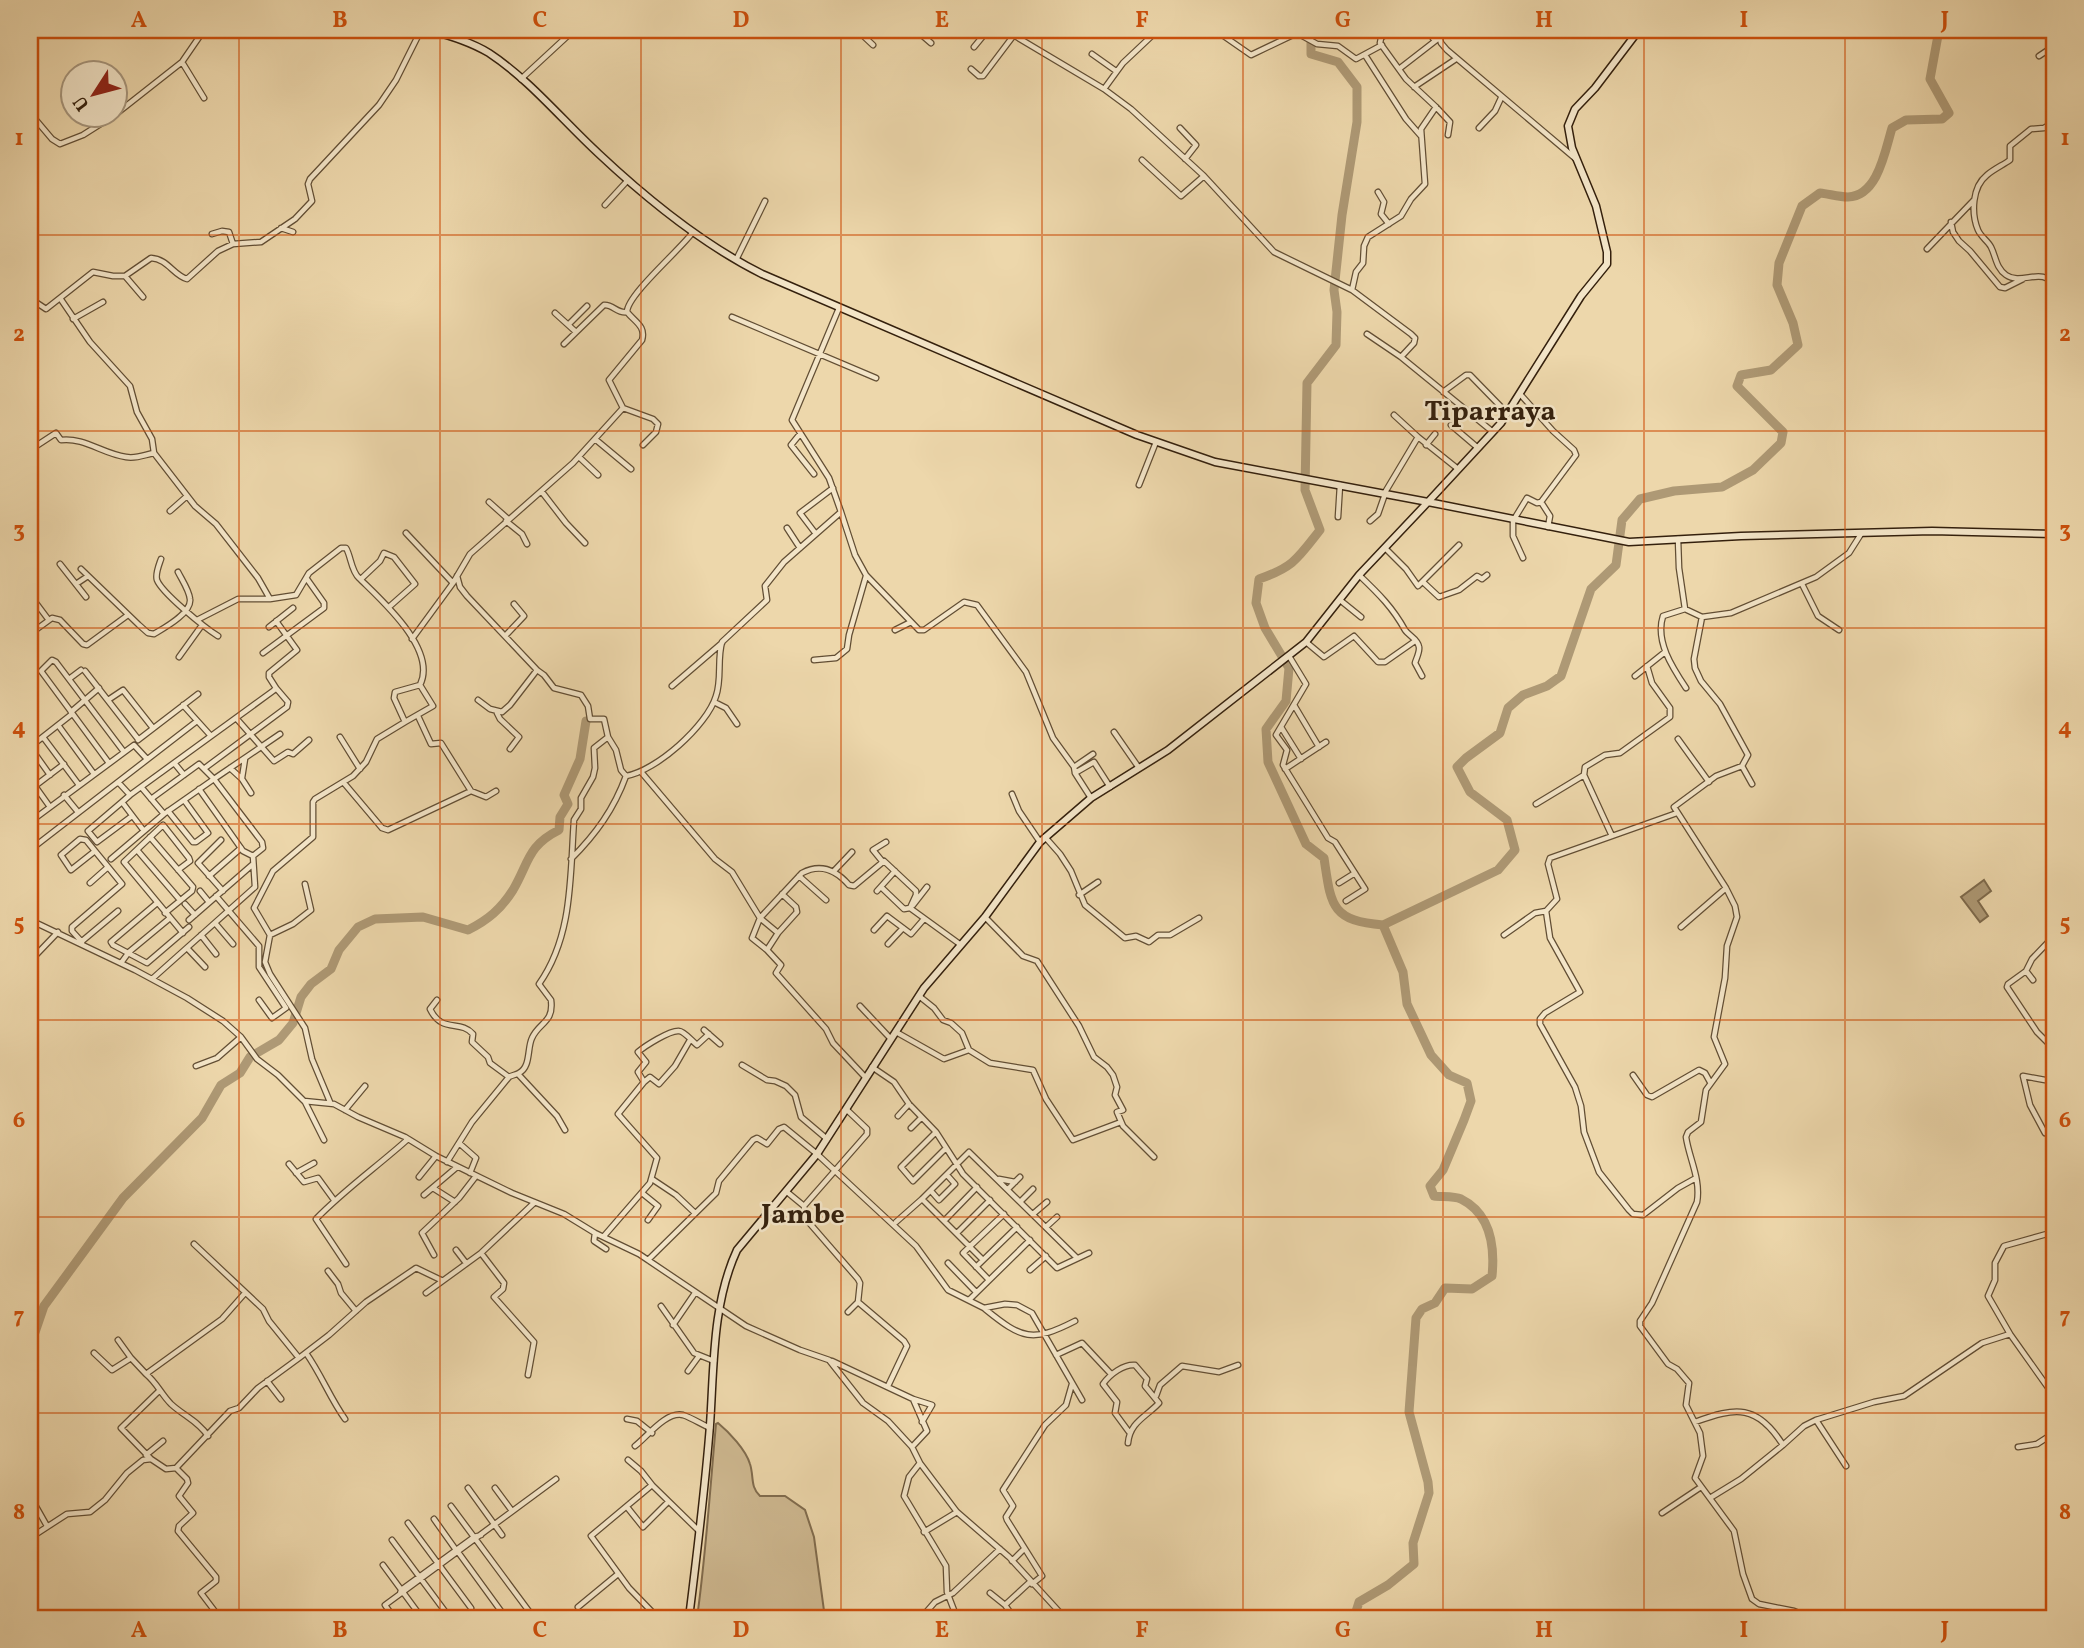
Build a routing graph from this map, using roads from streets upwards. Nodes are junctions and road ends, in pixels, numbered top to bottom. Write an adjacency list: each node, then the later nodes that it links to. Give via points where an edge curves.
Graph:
1 (204, 30): 27 (street)
2 (421, 30): 56 (street, via 379,104 310,179 310,205)
3 (430, 30): 31 (street, via 489,53)
4 (574, 30): 31 (street)
5 (857, 30): 20 (street)
6 (916, 30): 18 (street)
7 (988, 30): 22 (street)
8 (1004, 30): 16 (street)
9 (1158, 30): 30 (street)
10 (1214, 30): 24 (street, via 1251,55 1297,33 1325,45 1335,44 1356,59)
11 (1392, 30): 21 (street, via 1381,38)
12 (1427, 30): 17 (street)
13 (1438, 30): 17 (street)
14 (1639, 30): 47 (street, via 1572,114 1568,133)
15 (2048, 30): 19 (street)
16 (1014, 35): 28 (street, via 983,76); 33 (street)
17 (1437, 39): 26 (street); 29 (street)
18 (931, 43)
19 (2054, 44): 25 (street)
20 (873, 45)
21 (1382, 45): 24 (street); 29 (street)
22 (974, 47)
23 (1092, 54): 30 (street)
24 (1365, 55): 44 (street)
25 (2039, 56)
26 (1456, 59): 32 (street); 35 (street)
27 (182, 62): 34 (street); 36 (street)
28 (971, 69)
29 (1398, 69): 32 (street)
30 (1116, 71): 33 (street)
31 (521, 79): 49 (street)
32 (1414, 87): 37 (street)
33 (1104, 89): 45 (street)
34 (204, 98)
35 (1501, 98): 41 (street); 47 (street)
36 (130, 103)
37 (1436, 107): 43 (street, via 1450,122); 44 (street)
38 (30, 113): 42 (street, via 60,144)
39 (2054, 122): 51 (street, via 2031,129 2011,145 2010,160 1986,176)
40 (1180, 128): 45 (street, via 1196,145)
41 (1479, 128)
42 (91, 130)
43 (1448, 135)
44 (1421, 136): 55 (street, via 1425,184)
45 (1185, 159): 48 (street)
46 (1142, 160): 48 (street, via 1181,195)
47 (1576, 160): 85 (street, via 1594,200 1607,264 1580,296)
48 (1204, 176): 66 (street, via 1270,249)
49 (628, 180): 53 (street); 58 (street)
50 (1378, 192): 55 (street, via 1384,202 1381,215)
51 (1974, 199): 54 (street); 64 (street, via 1977,228 1997,265 2012,279)
52 (765, 201): 62 (street)
53 (605, 205)
54 (1951, 222): 61 (street); 64 (street, via 1959,242 2000,287)
55 (1389, 224): 66 (street, via 1365,243)
56 (280, 228): 57 (street); 60 (street, via 261,242)
57 (293, 232)
58 (693, 232): 62 (street); 73 (street, via 636,292)
59 (212, 234): 60 (street, via 229,232)
60 (233, 244): 63 (street, via 218,251 187,279 155,258)
61 (1927, 249)
62 (736, 260): 72 (street)
63 (125, 276): 67 (street); 68 (street, via 93,272)
64 (2023, 278): 65 (street, via 2046,277)
65 (2054, 287)
66 (1352, 290): 82 (street, via 1414,336 1414,343)
67 (143, 297)
68 (60, 298): 71 (street, via 46,310 38,303); 76 (street)
69 (103, 302): 76 (street)
70 (587, 306): 77 (street)
71 (30, 308)
72 (839, 308): 81 (street); 95 (street)
73 (627, 312): 78 (street, via 604,305); 86 (street, via 644,334 609,380)
74 (555, 313): 77 (street)
75 (732, 317): 81 (street)
76 (73, 318): 100 (street, via 130,386)
77 (569, 324): 78 (street)
78 (576, 332): 80 (street)
79 (1367, 334): 82 (street)
80 (564, 344)
81 (820, 353): 83 (street); 91 (street, via 792,417)
82 (1401, 357): 84 (street)
83 (876, 378)
84 (1443, 392): 87 (street, via 1470,375); 90 (street)
85 (1521, 394): 87 (street); 114 (street, via 1576,452)
86 (623, 408): 94 (street); 96 (street, via 658,424)
87 (1508, 414): 90 (street)
88 (1394, 415): 93 (street)
89 (1451, 425): 98 (street)
90 (1493, 432): 98 (street)
91 (800, 434): 104 (street, via 791,445); 108 (street)
92 (1435, 434): 97 (street)
93 (1418, 437): 97 (street); 110 (street)
94 (595, 439): 101 (street); 102 (street)
95 (1156, 442): 106 (street); 107 (street, via 1215,462)
96 (643, 445)
97 (1426, 445): 103 (street)
98 (1478, 448): 103 (street)
99 (30, 450): 100 (street, via 56,433 61,440 80,441 123,457)
100 (154, 453): 111 (street)
101 (579, 457): 105 (street); 109 (street)
102 (631, 469)
103 (1458, 469): 113 (street)
104 (814, 474)
105 (598, 475)
106 (1139, 485)
107 (1340, 485): 110 (street); 117 (street)
108 (834, 488): 116 (street); 124 (street, via 800,513)
109 (542, 492): 118 (street); 128 (street)
110 (1384, 494): 113 (street); 120 (street, via 1378,514)
111 (187, 496): 115 (street); 151 (street, via 216,524)
112 (489, 502): 118 (street)
113 (1428, 502): 119 (street); 132 (street)
114 (1541, 502): 119 (street, via 1527,498); 122 (street, via 1551,519)
115 (170, 511)
116 (841, 512): 124 (street); 139 (street)
117 (1338, 517)
118 (507, 520): 129 (street); 138 (street, via 470,554)
119 (1513, 520): 122 (street); 133 (street, via 1513,536)
120 (1370, 521)
121 (787, 528): 131 (street)
122 (1548, 528): 127 (street, via 1605,540)
123 (406, 533): 146 (street)
124 (816, 534): 131 (street)
125 (1861, 534): 126 (street); 127 (street); 148 (street, via 1833,567)
126 (2054, 534)
127 (1678, 539): 157 (street)
128 (585, 543)
129 (527, 544)
130 (1458, 545): 145 (street)
131 (800, 548): 175 (street, via 766,585 767,598 761,607)
132 (1385, 548): 140 (street); 145 (street, via 1416,586)
133 (1522, 558)
134 (161, 559): 156 (street, via 158,582)
135 (60, 564): 147 (street)
136 (81, 569): 142 (street)
137 (178, 572): 156 (street, via 190,600)
138 (457, 575): 146 (street); 171 (street, via 467,596)
139 (866, 575): 164 (street); 181 (street, via 848,649 836,659)
140 (1359, 575): 152 (street); 174 (street, via 1387,602)
141 (1487, 575): 145 (street, via 1441,597)
142 (88, 576): 147 (street); 158 (street)
143 (307, 579): 170 (street, via 324,608)
144 (361, 579): 151 (street, via 343,546 309,573 296,595); 154 (street); 154 (street, via 384,553 394,557 415,584)
145 (1423, 582)
146 (453, 583): 173 (street)
147 (76, 584): 150 (street)
148 (1802, 584): 160 (street, via 1731,613); 168 (street, via 1818,616)
149 (30, 595): 161 (street)
150 (86, 597)
151 (271, 599): 162 (street, via 238,598)
152 (1340, 600): 159 (street); 176 (street)
153 (514, 604): 171 (street, via 524,616)
154 (389, 607): 173 (street)
155 (293, 608): 163 (street)
156 (187, 610): 158 (street, via 153,634); 162 (street)
157 (1685, 610): 160 (street); 177 (street, via 1661,620)
158 (128, 615): 161 (street, via 86,646 60,620)
159 (1361, 617)
160 (1702, 617): 233 (street, via 1695,668 1748,753)
161 (48, 619): 169 (street)
162 (197, 620): 165 (street)
163 (276, 621): 166 (street); 170 (street)
164 (911, 622): 167 (street); 239 (street, via 924,631 958,605 968,601 977,605 1026,672 1044,721)
165 (202, 625): 172 (street); 179 (street)
166 (269, 627)
167 (895, 630)
168 (1839, 630)
169 (30, 634)
170 (287, 635): 178 (street); 190 (street, via 297,650 269,673)
171 (506, 635): 183 (street)
172 (218, 636)
173 (412, 639): 187 (street, via 421,661)
174 (1415, 640): 176 (street, via 1385,662 1378,662 1354,636 1325,657); 184 (street, via 1419,651 1415,663)
175 (722, 642): 188 (street); 196 (street)
176 (1306, 642): 180 (street)
177 (1665, 652): 182 (street); 191 (street)
178 (263, 653)
179 (179, 657)
180 (1288, 657): 198 (street, via 1306,684); 237 (street)
181 (814, 660)
182 (1647, 666): 185 (street); 244 (street, via 1652,683 1670,708 1670,718 1620,752 1587,764)
183 (537, 670): 200 (street, via 506,710); 215 (street, via 554,688 581,695 590,719 604,719)
184 (1422, 676)
185 (1635, 676)
186 (69, 679): 189 (street, via 83,671); 193 (street); 199 (street, via 54,660 41,669)
187 (420, 685): 201 (street, via 433,706); 204 (street, via 395,692)
188 (672, 686)
189 (99, 688): 193 (street); 194 (street)
190 (276, 688): 202 (street); 210 (street, via 287,707)
191 (1686, 688)
192 (198, 694): 197 (street)
193 (85, 700): 199 (street); 225 (street)
194 (108, 700): 208 (street, via 123,690); 216 (street)
195 (478, 700): 200 (street)
196 (714, 702): 205 (street, via 726,708); 240 (street, via 696,730)
197 (183, 705): 203 (street); 208 (street)
198 (1294, 705): 207 (street); 223 (street)
199 (71, 713): 206 (street); 230 (street)
200 (497, 713): 224 (street, via 519,737)
201 (418, 716): 204 (street); 258 (street, via 431,744 441,743)
202 (236, 718): 210 (street); 212 (street)
203 (197, 721): 212 (street); 228 (street)
204 (405, 722): 236 (street, via 374,742)
205 (737, 724)
206 (58, 725): 213 (street); 241 (street)
207 (1281, 727): 229 (street); 238 (street, via 1276,735 1287,750)
208 (153, 728): 216 (street)
209 (1114, 732): 237 (street)
210 (251, 734): 222 (street); 234 (street)
211 (280, 734): 222 (street)
212 (211, 736): 232 (street)
213 (43, 737): 221 (street); 231 (street)
214 (340, 737): 236 (street)
215 (608, 737): 245 (street); 290 (street, via 594,748 595,768 574,820)
216 (138, 739): 220 (street)
217 (1678, 739): 250 (street)
218 (309, 740): 222 (street, via 293,754 288,752 275,761)
219 (1326, 743): 223 (street)
220 (137, 746): 225 (street); 228 (street)
221 (30, 747): 242 (street)
222 (261, 747): 227 (street)
223 (1319, 747): 229 (street)
224 (510, 749)
225 (124, 752): 230 (street)
226 (1093, 754): 239 (street)
227 (245, 758): 235 (street); 248 (street)
228 (148, 759): 249 (street)
229 (1301, 759): 238 (street)
230 (109, 763): 241 (street)
231 (64, 764): 242 (street); 253 (street)
232 (175, 764): 243 (street); 255 (street)
233 (1742, 766): 250 (street); 252 (street)
234 (205, 768): 243 (street, via 199,764); 247 (street)
235 (230, 768): 247 (street); 248 (street)
236 (360, 769): 251 (street)
237 (1140, 769): 256 (street)
238 (1285, 769): 297 (street)
239 (1074, 770): 256 (street, via 1093,762); 264 (street)
240 (642, 772): 245 (street); 325 (street, via 715,859 733,872)
241 (94, 774): 253 (street)
242 (50, 775): 254 (street)
243 (184, 775): 265 (street)
244 (1584, 775): 268 (street); 278 (street)
245 (626, 776): 290 (street, via 600,828)
246 (30, 779): 254 (street)
247 (214, 779): 257 (street); 288 (street, via 262,842 263,848)
248 (242, 779): 260 (street)
249 (118, 782): 263 (street); 271 (street)
250 (1709, 782): 273 (street, via 1676,805)
251 (344, 783): 258 (street, via 385,830); 340 (street, via 315,799 313,837 279,864 266,882 254,908)
252 (1752, 784)
253 (79, 785): 262 (street)
254 (35, 786): 269 (street)
255 (142, 787): 263 (street); 265 (street)
256 (1110, 787): 264 (street)
257 (199, 789): 266 (street); 283 (street)
258 (471, 792): 259 (street, via 486,797)
259 (496, 792)
260 (251, 793)
261 (1012, 794): 281 (street)
262 (64, 795): 269 (street); 271 (street)
263 (130, 795): 267 (street)
264 (1091, 798): 281 (street)
265 (151, 799): 272 (street)
266 (184, 800): 272 (street); 272 (street, via 207,831 196,842)
267 (122, 802): 274 (street); 274 (street, via 88,831 97,842)
268 (1536, 804)
269 (50, 807): 275 (street)
270 (30, 811): 275 (street)
271 (78, 813): 284 (street)
272 (166, 813): 277 (street)
273 (1677, 813): 278 (street); 305 (street)
274 (132, 816): 277 (street)
275 (35, 818): 276 (street)
276 (30, 822)
277 (144, 831): 289 (street)
278 (1612, 836): 320 (street, via 1548,860 1557,899)
279 (149, 837): 285 (street); 294 (street); 294 (street, via 163,825 190,861)
280 (221, 839): 298 (street, via 198,861)
281 (1042, 840): 309 (street, via 1060,854); 323 (street)
282 (886, 842): 291 (street, via 873,850)
283 (241, 848): 288 (street); 298 (street)
284 (30, 850)
285 (137, 850): 311 (street); 315 (street, via 124,862)
286 (95, 851): 286 (street, via 80,839 61,859 71,870); 293 (street)
287 (852, 852): 295 (street)
288 (253, 856): 292 (street)
289 (111, 859)
290 (570, 859): 370 (street, via 567,913 553,964 539,984 552,1005 547,1021 532,1037 528,1060)
291 (882, 861): 295 (street, via 853,886); 296 (street)
292 (252, 865): 307 (street); 318 (street, via 255,887)
293 (108, 867): 301 (street); 342 (street, via 122,884 72,927)
294 (178, 870): 311 (street, via 193,887)
295 (834, 871): 299 (street, via 815,868)
296 (895, 872): 317 (street, via 916,891); 317 (street, via 879,889 904,909)
297 (1355, 873): 302 (street); 313 (street, via 1365,889)
298 (209, 876): 307 (street)
299 (799, 876): 308 (street); 312 (street)
300 (1098, 882): 309 (street)
301 (90, 883)
302 (1339, 883)
303 (305, 884): 340 (street, via 311,910)
304 (927, 887): 317 (street)
305 (1726, 888): 333 (street); 375 (street, via 1737,921 1727,946 1714,1037 1725,1064)
306 (200, 891): 314 (street)
307 (223, 891): 310 (street)
308 (782, 894): 325 (street); 337 (street, via 797,912)
309 (1079, 895): 326 (street, via 1126,939 1136,936 1149,942)
310 (216, 896): 314 (street); 318 (street)
311 (180, 900): 321 (street)
312 (826, 900)
313 (1346, 901)
314 (209, 902): 322 (street)
315 (157, 903): 321 (street); 348 (street, via 111,942)
316 (186, 904): 322 (street)
317 (911, 908): 328 (street)
318 (229, 910): 330 (street); 357 (street, via 261,948 259,967 286,1008 272,1017)
319 (118, 911): 342 (street)
320 (1546, 911): 338 (street, via 1535,913); 410 (street, via 1550,939 1580,992 1545,1013 1540,1024 1575,1087 1584,1132 1599,1172 1637,1215)
321 (165, 912): 324 (street)
322 (195, 915): 329 (street)
323 (985, 917): 345 (street); 385 (street, via 1023,956 1037,961 1094,1057 1113,1075 1115,1095 1123,1110 1118,1112)
324 (170, 918): 336 (street); 348 (street)
325 (760, 918): 337 (street); 347 (street, via 752,938)
326 (1199, 918)
327 (30, 919): 335 (street)
328 (924, 919): 332 (street, via 911,934); 345 (street)
329 (189, 920)
330 (215, 923): 339 (street); 343 (street)
331 (189, 928): 336 (street)
332 (902, 928): 334 (street, via 887,916); 344 (street)
333 (1681, 928)
334 (874, 930)
335 (58, 932): 342 (street); 350 (street)
336 (183, 933): 348 (street, via 147,963)
337 (778, 933): 347 (street)
338 (1504, 934)
339 (201, 935): 346 (street); 349 (street)
340 (270, 935): 379 (street, via 265,962 305,1028)
341 (2054, 936): 353 (street)
342 (81, 942): 351 (street)
343 (233, 944)
344 (888, 944)
345 (962, 946): 356 (street)
346 (187, 948): 352 (street); 354 (street)
347 (766, 950): 373 (street, via 780,963 777,975)
348 (129, 951): 351 (street)
349 (216, 954)
350 (35, 956)
351 (121, 963): 354 (street)
352 (205, 967)
353 (2026, 971): 355 (street); 365 (street, via 2007,987)
354 (152, 979): 361 (street, via 223,1021)
355 (2033, 981)
356 (919, 996): 360 (street); 366 (street, via 962,1033)
357 (259, 1000)
358 (437, 1000): 372 (street, via 430,1009 435,1017 446,1025 470,1030 472,1042 489,1063)
359 (860, 1006): 362 (street)
360 (895, 1031): 362 (street); 366 (street, via 944,1059)
361 (241, 1038): 368 (street, via 217,1058); 378 (street, via 257,1059)
362 (890, 1038): 369 (street)
363 (690, 1040): 364 (street, via 698,1045 706,1032); 376 (street, via 659,1084 650,1077); 376 (street, via 677,1031 639,1051 646,1062 638,1072)
364 (720, 1044)
365 (2054, 1049)
366 (969, 1050): 385 (street, via 990,1063 1033,1070 1073,1140)
367 (742, 1065): 391 (street, via 786,1086 795,1095 801,1117)
368 (197, 1066)
369 (872, 1066): 373 (street); 380 (street, via 894,1082)
370 (518, 1074): 372 (street); 387 (street)
371 (1633, 1075): 375 (street, via 1652,1097 1699,1070)
372 (509, 1077): 393 (street)
373 (865, 1077): 381 (street)
374 (2054, 1079): 389 (street, via 2024,1076 2030,1105)
375 (1710, 1082): 410 (street, via 1701,1122 1686,1137)
376 (644, 1083): 411 (street, via 618,1114 655,1155)
377 (365, 1086): 382 (street)
378 (304, 1101): 379 (street); 392 (street)
379 (330, 1102): 382 (street)
380 (909, 1104): 383 (street); 384 (street)
381 (846, 1109): 391 (street); 403 (street, via 868,1131)
382 (345, 1110): 390 (street)
383 (898, 1116)
384 (921, 1118): 386 (street); 388 (street)
385 (1121, 1122): 397 (street)
386 (911, 1128)
387 (565, 1130)
388 (936, 1132): 394 (street); 394 (street, via 901,1167 912,1181)
389 (2045, 1133)
390 (408, 1139): 396 (street); 423 (street)
391 (827, 1139): 395 (street)
392 (324, 1140)
393 (459, 1143): 398 (street); 405 (street, via 477,1159)
394 (946, 1148): 401 (street)
395 (817, 1154): 403 (street); 419 (street); 430 (street, via 784,1127 767,1144 757,1138)
396 (436, 1156): 398 (street); 408 (street)
397 (1154, 1157)
398 (447, 1162): 402 (street)
399 (314, 1163): 404 (street)
400 (289, 1164): 404 (street)
401 (956, 1166): 406 (street); 412 (street, via 969,1152); 414 (street)
402 (457, 1167): 405 (street); 415 (street)
403 (834, 1171): 429 (street); 467 (street, via 916,1246 948,1290)
404 (296, 1173): 423 (street, via 304,1182 318,1178)
405 (470, 1173): 407 (street)
406 (947, 1175): 418 (street); 418 (street, via 955,1184 939,1200)
407 (476, 1176): 425 (street); 428 (street)
408 (419, 1177)
409 (1020, 1177): 413 (street)
410 (1696, 1178): 505 (street, via 1697,1202 1640,1321 1668,1364 1689,1382 1686,1405)
411 (652, 1179): 420 (street); 430 (street)
412 (998, 1179): 413 (street); 416 (street)
413 (1015, 1182): 416 (street)
414 (977, 1187): 424 (street); 435 (street)
415 (433, 1188): 421 (street); 425 (street)
416 (1008, 1189): 426 (street)
417 (1033, 1189): 426 (street)
418 (930, 1191): 422 (street)
419 (787, 1192): 429 (street); 470 (street, via 737,1250)
420 (642, 1193): 434 (street, via 658,1205); 442 (street)
421 (424, 1195)
422 (922, 1199): 435 (street); 436 (street)
423 (334, 1200): 457 (street, via 315,1220)
424 (990, 1200): 431 (street); 441 (street)
425 (455, 1202): 450 (street, via 422,1234)
426 (1020, 1202): 432 (street)
427 (1047, 1202): 432 (street)
428 (534, 1203): 440 (street); 448 (street)
429 (804, 1206): 468 (street, via 805,1218 858,1279)
430 (695, 1213): 454 (street)
431 (1004, 1214): 437 (street); 445 (street)
432 (1033, 1214): 438 (street)
433 (1057, 1217): 438 (street)
434 (649, 1220)
435 (944, 1220): 441 (street)
436 (896, 1222)
437 (1017, 1227): 443 (street); 453 (street)
438 (1046, 1227): 452 (street)
439 (2054, 1232): 476 (street, via 2008,1243 1999,1253 1988,1296)
440 (595, 1233): 442 (street); 446 (street, via 594,1241)
441 (957, 1233): 445 (street)
442 (604, 1236): 454 (street)
443 (1030, 1240): 451 (street); 462 (street)
444 (194, 1244): 464 (street)
445 (970, 1246): 453 (street); 458 (street, via 963,1253)
446 (606, 1249)
447 (456, 1250): 455 (street)
448 (481, 1253): 455 (street); 491 (street, via 504,1283 494,1297 534,1342)
449 (1089, 1253): 452 (street)
450 (434, 1255)
451 (1046, 1256): 452 (street, via 1057,1268); 459 (street)
452 (1077, 1258)
453 (983, 1260): 458 (street)
454 (648, 1261): 466 (street)
455 (466, 1263): 461 (street)
456 (948, 1263): 463 (street)
457 (346, 1264)
458 (976, 1267): 462 (street)
459 (1030, 1270)
460 (328, 1271): 472 (street)
461 (441, 1280): 465 (street); 472 (street, via 416,1268)
462 (989, 1280): 463 (street)
463 (976, 1292): 467 (street)
464 (246, 1293): 484 (street); 489 (street, via 222,1319)
465 (426, 1293)
466 (695, 1293): 470 (street); 475 (street)
467 (969, 1300): 471 (street)
468 (858, 1303): 473 (street); 494 (street, via 906,1346)
469 (661, 1306): 475 (street)
470 (720, 1308): 485 (street, via 773,1339); 486 (street)
471 (985, 1308): 477 (street, via 1010,1329 1029,1336); 477 (street, via 1017,1306 1032,1314)
472 (356, 1311): 480 (street)
473 (848, 1312)
474 (1075, 1321): 477 (street)
475 (673, 1325): 482 (street)
476 (2010, 1334): 497 (street); 503 (street, via 1982,1343 1904,1396)
477 (1045, 1335): 481 (street)
478 (118, 1340): 483 (street)
479 (94, 1353): 483 (street, via 111,1370)
480 (306, 1353): 484 (street); 501 (street)
481 (1056, 1355): 490 (street, via 1082,1343); 493 (street)
482 (699, 1356): 486 (street); 488 (street)
483 (131, 1358): 489 (street)
484 (299, 1358): 492 (street)
485 (829, 1360): 494 (street); 515 (street, via 863,1404 888,1421)
486 (715, 1361): 506 (street)
487 (1238, 1365): 496 (street, via 1219,1372 1182,1366 1160,1385)
488 (688, 1371)
489 (146, 1374): 495 (street)
490 (1111, 1374): 496 (street, via 1135,1364 1147,1379 1145,1386); 507 (street, via 1103,1385)
491 (528, 1375)
492 (267, 1381): 498 (street); 510 (street)
493 (1072, 1383): 500 (street); 546 (street, via 1066,1405 1045,1425 1003,1490 1013,1506 1007,1520)
494 (888, 1386): 499 (street)
495 (159, 1391): 510 (street, via 198,1422); 517 (street, via 121,1428)
496 (1156, 1396): 507 (street, via 1158,1404)
497 (2054, 1396)
498 (281, 1399)
499 (913, 1399): 504 (street); 504 (street, via 932,1405)
500 (1082, 1400)
501 (345, 1419)
502 (627, 1419): 508 (street)
503 (1816, 1420): 513 (street); 521 (street)
504 (922, 1422): 515 (street, via 926,1433)
505 (1695, 1422): 513 (street, via 1722,1412 1748,1411 1777,1434); 525 (street, via 1703,1456 1695,1478)
506 (710, 1428): 508 (street, via 676,1415); 540 (street)
507 (1129, 1432): 512 (street)
508 (652, 1433): 514 (street)
509 (2054, 1433): 516 (street, via 2037,1444)
510 (208, 1436): 522 (street)
511 (163, 1441): 517 (street)
512 (1128, 1443)
513 (1783, 1445): 529 (street)
514 (635, 1446)
515 (912, 1447): 520 (street)
516 (2018, 1447)
517 (146, 1455): 518 (street)
518 (151, 1460): 522 (street, via 166,1469); 539 (street, via 138,1462 90,1512 67,1514)
519 (628, 1460): 524 (street)
520 (920, 1463): 534 (street); 541 (street, via 909,1477 904,1496)
521 (1846, 1466)
522 (176, 1468): 561 (street, via 188,1483 179,1496 193,1513 177,1531 216,1577 201,1593)
523 (556, 1479): 533 (street)
524 (652, 1485): 530 (street); 532 (street)
525 (1701, 1487): 529 (street); 535 (street)
526 (468, 1488): 538 (street)
527 (495, 1488): 533 (street)
528 (30, 1496): 539 (street)
529 (1710, 1498): 573 (street, via 1734,1531 1752,1599)
530 (668, 1502): 532 (street, via 643,1527); 540 (street)
531 (451, 1506): 544 (street)
532 (626, 1507): 552 (street, via 591,1536)
533 (512, 1511): 538 (street)
534 (957, 1512): 541 (street); 547 (street)
535 (1662, 1513)
536 (433, 1519): 548 (street)
537 (408, 1523): 550 (street)
538 (494, 1525): 542 (street); 544 (street)
539 (47, 1526): 543 (street)
540 (699, 1531): 568 (street)
541 (924, 1532): 557 (street, via 946,1566)
542 (502, 1535)
543 (30, 1538)
544 (475, 1538): 548 (street); 566 (street)
545 (392, 1540): 553 (street)
546 (1024, 1548): 549 (street); 554 (street, via 1042,1576)
547 (1000, 1549): 549 (street); 557 (street)
548 (457, 1551): 550 (street); 565 (street)
549 (1012, 1561): 554 (street)
550 (439, 1564): 553 (street); 560 (street)
551 (383, 1565): 555 (street)
552 (618, 1574): 559 (street); 567 (street)
553 (420, 1578): 555 (street); 564 (street)
554 (1031, 1583): 558 (street); 572 (street)
555 (401, 1592): 562 (street, via 385,1605); 563 (street)
556 (990, 1593): 558 (street)
557 (948, 1595): 569 (street); 570 (street)
558 (1005, 1605): 571 (street)
559 (578, 1607)
560 (471, 1608)
561 (220, 1618)
562 (394, 1618)
563 (422, 1618)
564 (450, 1618)
565 (506, 1618)
566 (534, 1618)
567 (658, 1618)
568 (689, 1618)
569 (921, 1618)
570 (957, 1618)
571 (1014, 1618)
572 (1065, 1618)
573 (1810, 1618)

